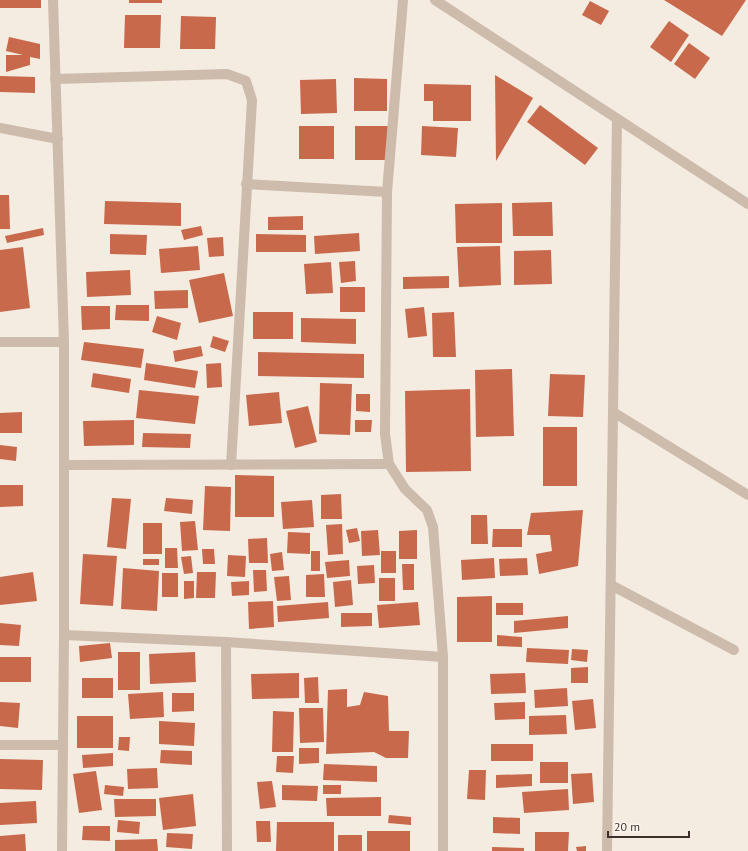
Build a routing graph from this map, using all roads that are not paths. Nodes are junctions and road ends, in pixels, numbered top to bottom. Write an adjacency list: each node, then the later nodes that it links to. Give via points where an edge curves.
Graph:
1 (53, 0): 4 (street)
2 (403, 0): 9 (street)
3 (435, 0): 5 (street)
4 (56, 79): 7 (street); 8 (street, via 227,74 246,81 252,100)
5 (617, 119): 10 (street); 13 (street)
6 (0, 128): 7 (street)
7 (58, 139): 12 (street)
8 (246, 184): 9 (street); 16 (street)
9 (387, 192): 14 (street, via 385,434)
10 (748, 204)
11 (0, 342): 12 (street)
12 (64, 342): 15 (street)
13 (613, 412): 17 (street); 18 (street)
14 (388, 464): 16 (street); 22 (street, via 405,489 427,510 433,527)
15 (64, 465): 16 (street); 19 (street)
16 (231, 465)
17 (748, 496)
18 (610, 585): 21 (street); 28 (street)
19 (64, 635): 20 (street); 24 (street)
20 (226, 642): 22 (street); 26 (street)
21 (734, 650)
22 (443, 657): 27 (street)
23 (0, 745): 24 (street)
24 (62, 745): 25 (street)
25 (62, 851)
26 (227, 851)
27 (443, 851)
28 (607, 851)

